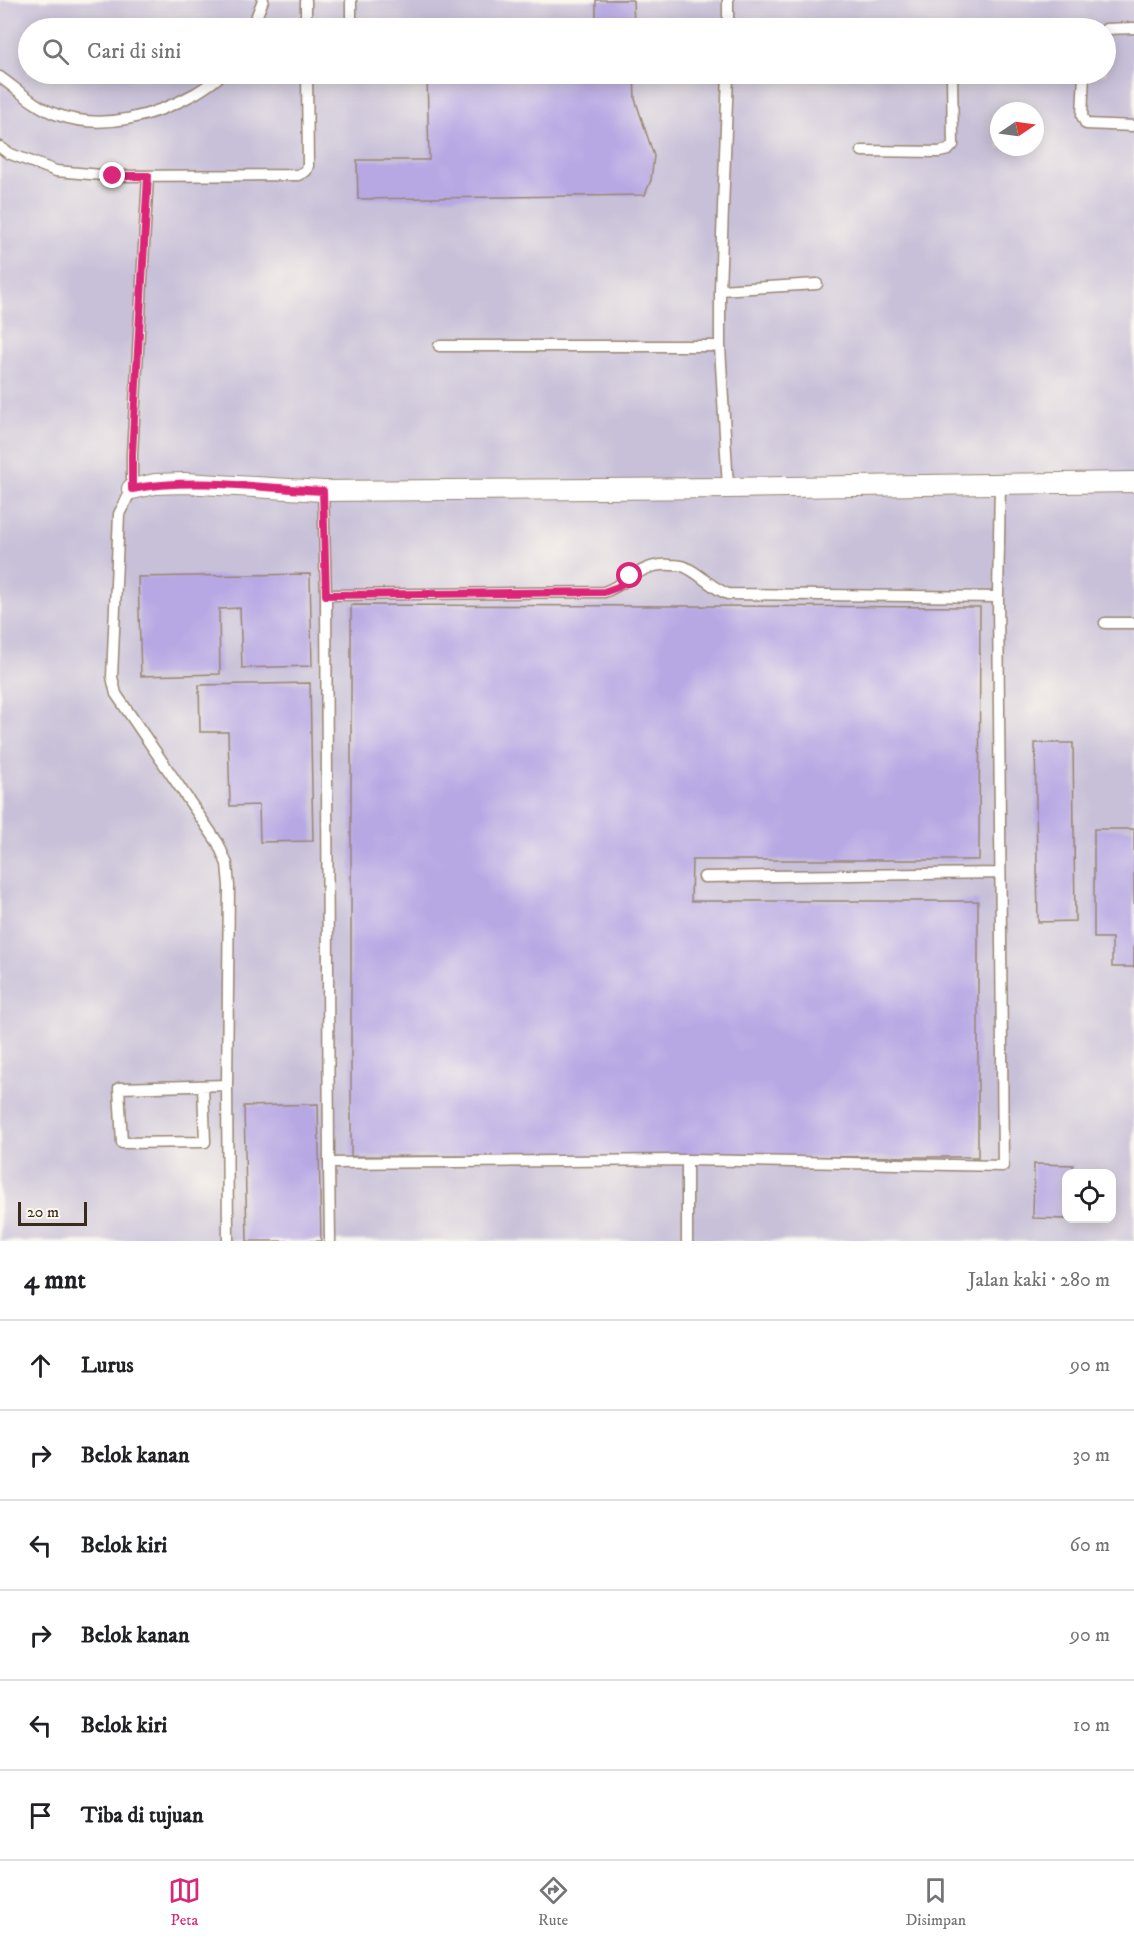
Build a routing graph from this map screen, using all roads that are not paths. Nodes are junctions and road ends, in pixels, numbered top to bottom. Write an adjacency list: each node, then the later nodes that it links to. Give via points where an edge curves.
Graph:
1 (263, 0): 5 (lane)
2 (306, 0): 6 (lane)
3 (351, 0): 7 (lane)
4 (728, 0): 8 (lane)
5 (256, 18)
6 (306, 18)
7 (351, 18)
8 (728, 18)
9 (1134, 28): 10 (lane)
10 (1116, 29)
11 (0, 77): 12 (lane, via 57,115 85,121 148,114)
12 (211, 84)
13 (307, 84): 20 (lane, via 306,171 292,176)
14 (728, 84): 22 (lane)
15 (952, 84): 19 (lane, via 953,145 948,150)
16 (1084, 84): 17 (lane, via 1082,116 1086,124)
17 (1134, 126)
18 (0, 147): 20 (lane, via 56,171)
19 (862, 151)
20 (148, 176): 28 (lane)
21 (817, 284): 22 (lane)
22 (720, 290): 24 (lane)
23 (440, 346): 24 (lane)
24 (720, 346): 27 (lane)
25 (1134, 482): 26 (street)
26 (1000, 483): 27 (street); 31 (lane)
27 (728, 488): 29 (street)
28 (132, 489): 29 (street, via 184,483); 36 (lane, via 119,514 112,677 116,694 218,843 227,864)
29 (323, 491): 30 (lane)
30 (326, 595): 31 (lane, via 604,592 649,566 664,564 683,566 728,594); 39 (lane)
31 (998, 597): 34 (lane)
32 (1105, 623): 33 (lane)
33 (1134, 623)
34 (1000, 873): 35 (lane); 38 (lane, via 1003,1166)
35 (704, 877)
36 (227, 1085): 37 (lane); 40 (lane)
37 (203, 1086): 37 (lane, via 119,1088 122,1143 205,1142)
38 (687, 1160): 39 (lane); 42 (lane)
39 (329, 1163): 41 (lane)
40 (228, 1241)
41 (330, 1241)
42 (687, 1241)

